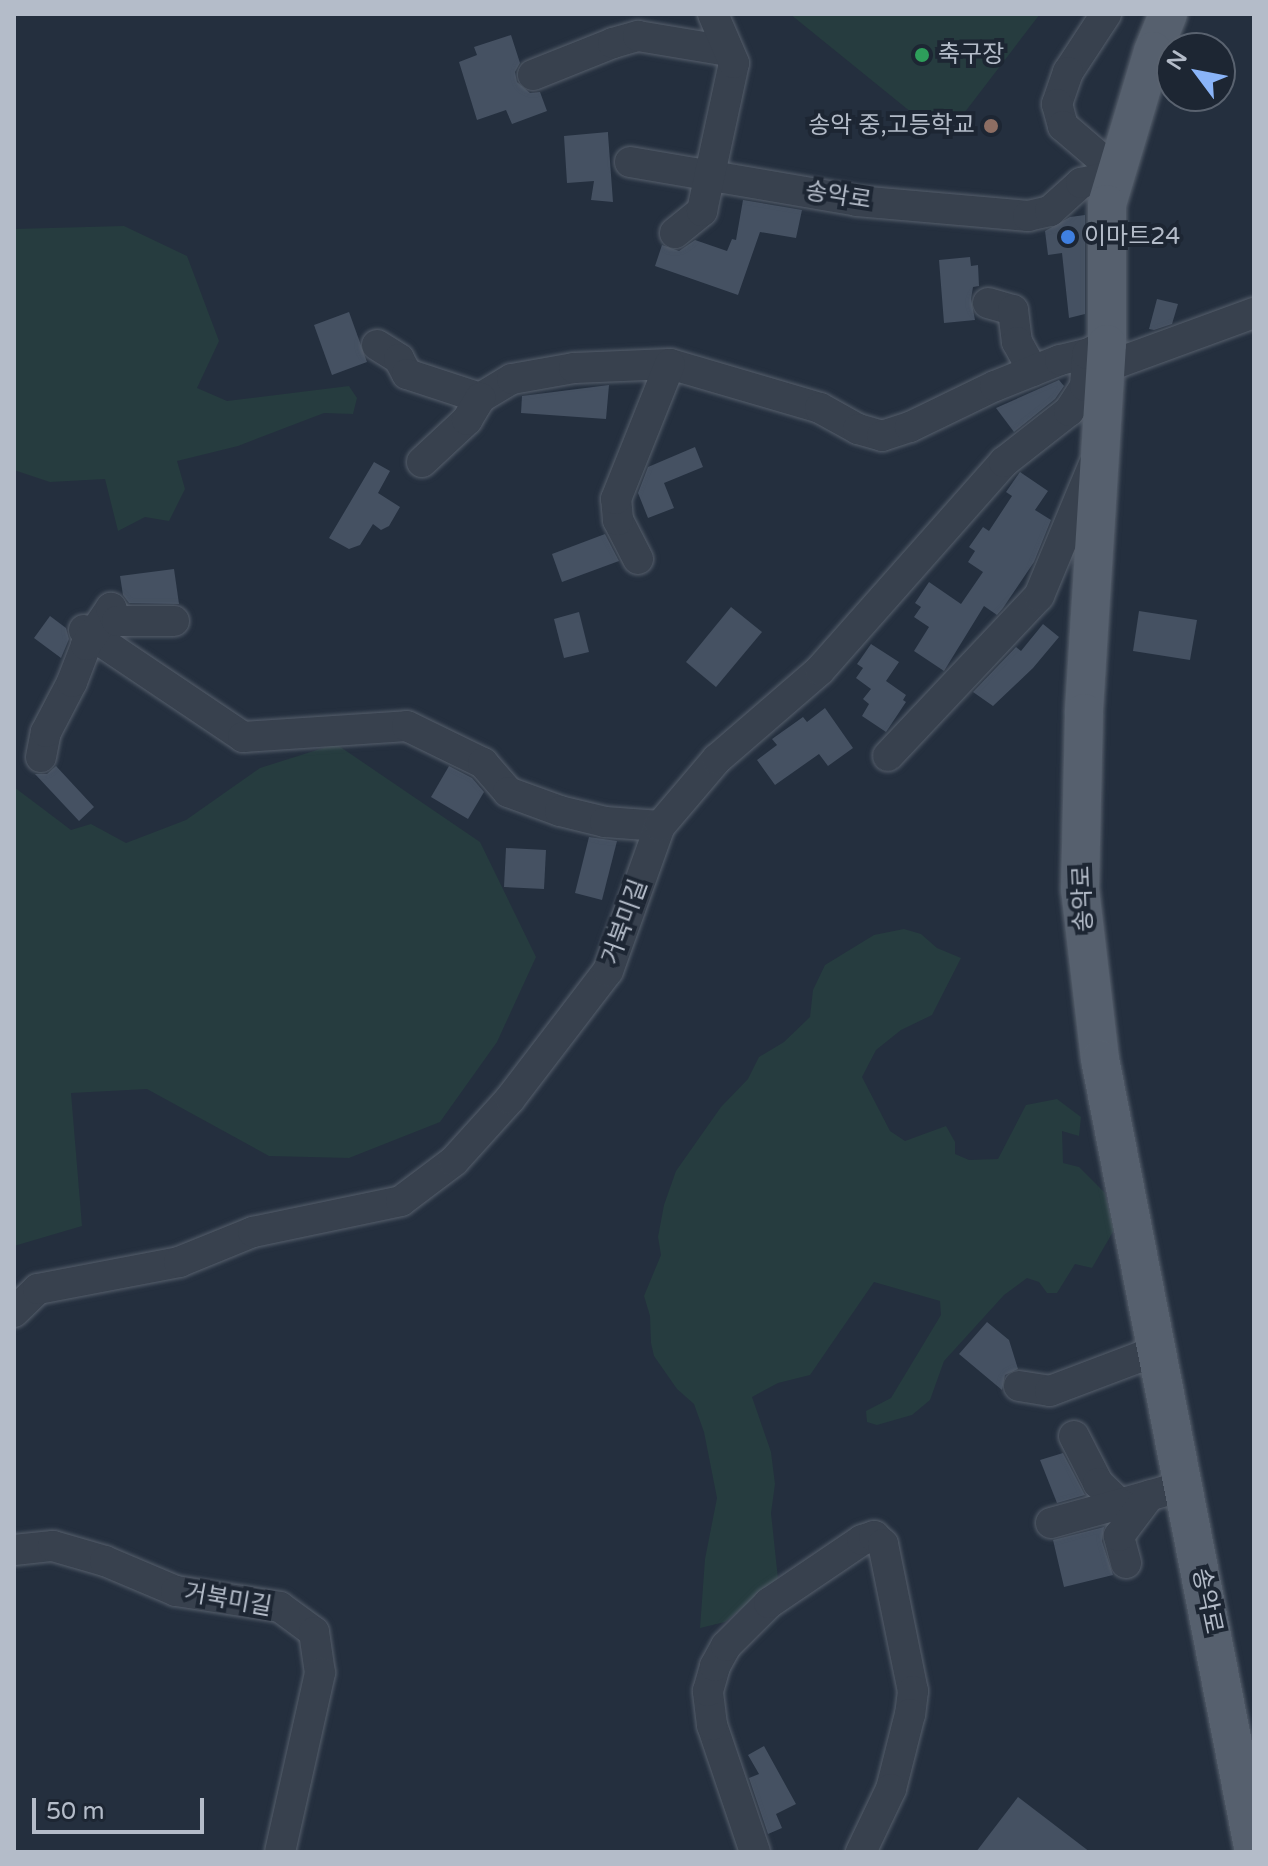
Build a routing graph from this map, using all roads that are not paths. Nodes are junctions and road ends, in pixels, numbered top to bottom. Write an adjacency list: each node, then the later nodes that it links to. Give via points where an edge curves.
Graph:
1 (713, 14): 5 (street)
2 (1106, 14): 8 (street, via 1068,72 1057,104 1063,126)
3 (1168, 14): 8 (main road, 송악로, via 1123,146)
4 (1183, 14): 14 (main road, via 1135,169 1126,306)
5 (728, 51): 6 (street, via 638,36); 9 (street, via 734,63)
6 (533, 75)
7 (630, 162): 9 (street, 송악로)
8 (1119, 174): 9 (street, 송악로, via 1081,183 1050,211 1028,216 857,201); 14 (main road, 송악로, via 1107,204)
9 (713, 176): 10 (street, via 702,211)
10 (675, 233)
11 (988, 303): 16 (street, via 1013,310 1017,342)
12 (1254, 313): 14 (street)
13 (377, 345): 17 (street, via 399,359 407,374)
14 (1104, 353): 16 (street); 18 (main road, 송악로); 25 (street, 거북미길, via 1069,411 1004,462 820,670 717,759); 35 (main road, via 1092,918 1123,1134)
15 (670, 364): 16 (street, via 820,408 882,436); 17 (street, via 574,368 512,379); 20 (street, via 616,499 618,520)
16 (1033, 371)
17 (480, 398): 19 (street, via 467,420)
18 (1103, 442): 23 (street, 송악로, via 1039,596); 27 (main road, 송악로, via 1084,713 1080,889 1100,1059)
19 (422, 462)
20 (638, 559)
21 (174, 621): 22 (street, via 117,621 111,608)
22 (88, 633): 24 (street, via 72,682 46,732); 25 (street, via 243,737 407,726 483,763 508,792 605,822)
23 (888, 756)
24 (41, 757)
25 (660, 826): 26 (street, 거북미길, via 608,971 510,1099 454,1161 401,1201 253,1232 179,1262 38,1289)
26 (14, 1312)
27 (1156, 1351): 28 (street, via 1050,1391); 30 (main road, 송악로)
28 (1019, 1386)
29 (1074, 1436): 31 (street, via 1098,1483)
30 (1166, 1491): 31 (street); 34 (street, via 1119,1536); 39 (main road, 송악로)
31 (1120, 1504): 32 (street)
32 (1051, 1523)
33 (14, 1550): 36 (street, 거북미길, via 53,1546 176,1591 280,1607 314,1632 320,1673)
34 (1126, 1563)
35 (1254, 1798)
36 (280, 1852)
37 (755, 1852): 38 (street, via 712,1725 708,1691 715,1666 726,1646 769,1603 874,1536 883,1544 913,1691 891,1789)
38 (861, 1852)
39 (1254, 1852)

